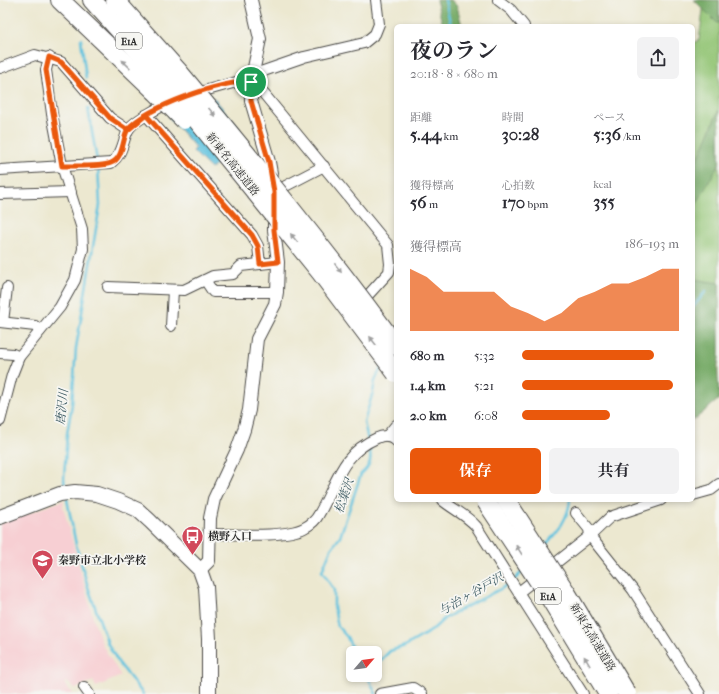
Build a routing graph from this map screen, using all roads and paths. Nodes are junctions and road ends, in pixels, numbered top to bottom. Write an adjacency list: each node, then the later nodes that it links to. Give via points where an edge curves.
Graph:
1 (60, 0): 12 (highway, one-way to 1)
2 (92, 0): 12 (highway, 新東名高速道路 / E1A)
3 (115, 0): 12 (highway, 新東名高速道路 / E1A)
4 (127, 0): 12 (highway)
5 (251, 0): 11 (street, via 260,39)
6 (376, 0): 11 (street, via 379,24 375,34 364,43 304,57)
7 (498, 0): 8 (street)
8 (522, 24)
9 (49, 57): 10 (street, via 35,55); 15 (street, via 61,62 110,118); 16 (street, via 46,70)
10 (0, 68)
11 (251, 78): 14 (street, via 208,88); 20 (street, via 251,101 269,162)
12 (166, 81): 33 (highway, 新東名高速道路 / E1A, one-way to 33, bridge, via 258,166); 36 (highway, 新東名高速道路 / E1A, one-way to 12, bridge, via 321,273)
13 (264, 94): 17 (street)
14 (146, 115): 15 (street); 23 (street, via 252,235 258,246)
15 (128, 130): 16 (street, via 118,157 111,163)
16 (62, 166): 18 (street); 19 (street)
17 (324, 166): 20 (street); 29 (street, via 388,246 388,272)
18 (0, 170)
19 (71, 192): 21 (street); 32 (street, via 82,229 83,249 75,280 60,308)
20 (274, 192): 22 (street, via 274,230)
21 (0, 194)
22 (278, 262): 23 (street); 28 (street)
23 (260, 264): 24 (street, via 241,266 233,274 213,276)
24 (205, 280): 27 (street, via 184,290); 28 (street, via 213,292)
25 (108, 287): 27 (street)
26 (7, 288): 30 (street)
27 (172, 290): 31 (street)
28 (277, 292): 47 (street, via 275,304 257,339 249,410 237,450 214,499)
29 (349, 317)
30 (1, 322): 32 (street, via 35,326)
31 (171, 326)
32 (40, 331): 35 (street)
33 (394, 343)
34 (0, 354): 35 (street, via 13,354)
35 (19, 357): 37 (street)
36 (394, 370)
37 (0, 421)
38 (392, 438): 47 (street, via 371,441 345,463 319,515 305,528 288,533)
39 (719, 484): 40 (street, via 711,490)
40 (695, 494)
41 (444, 502): 50 (street, via 456,512 469,518 476,526)
42 (486, 502): 55 (highway, 新東名高速道路 / E1A, one-way to 42, bridge, via 551,600)
43 (507, 502): 56 (highway, 新東名高速道路 / E1A, bridge, via 566,592)
44 (655, 502): 48 (street, via 610,517)
45 (576, 512): 48 (street, via 589,529)
46 (0, 517): 49 (main road, via 60,494 97,494 138,510)
47 (210, 534): 49 (street, via 209,561)
48 (590, 536): 50 (street); 57 (street, via 633,590)
49 (200, 570): 51 (main road, via 206,587)
50 (517, 590): 54 (street)
51 (209, 694)
52 (381, 694): 53 (street, via 413,688)
53 (422, 694)
54 (583, 694)
55 (608, 694)
56 (627, 694)
57 (700, 694)

